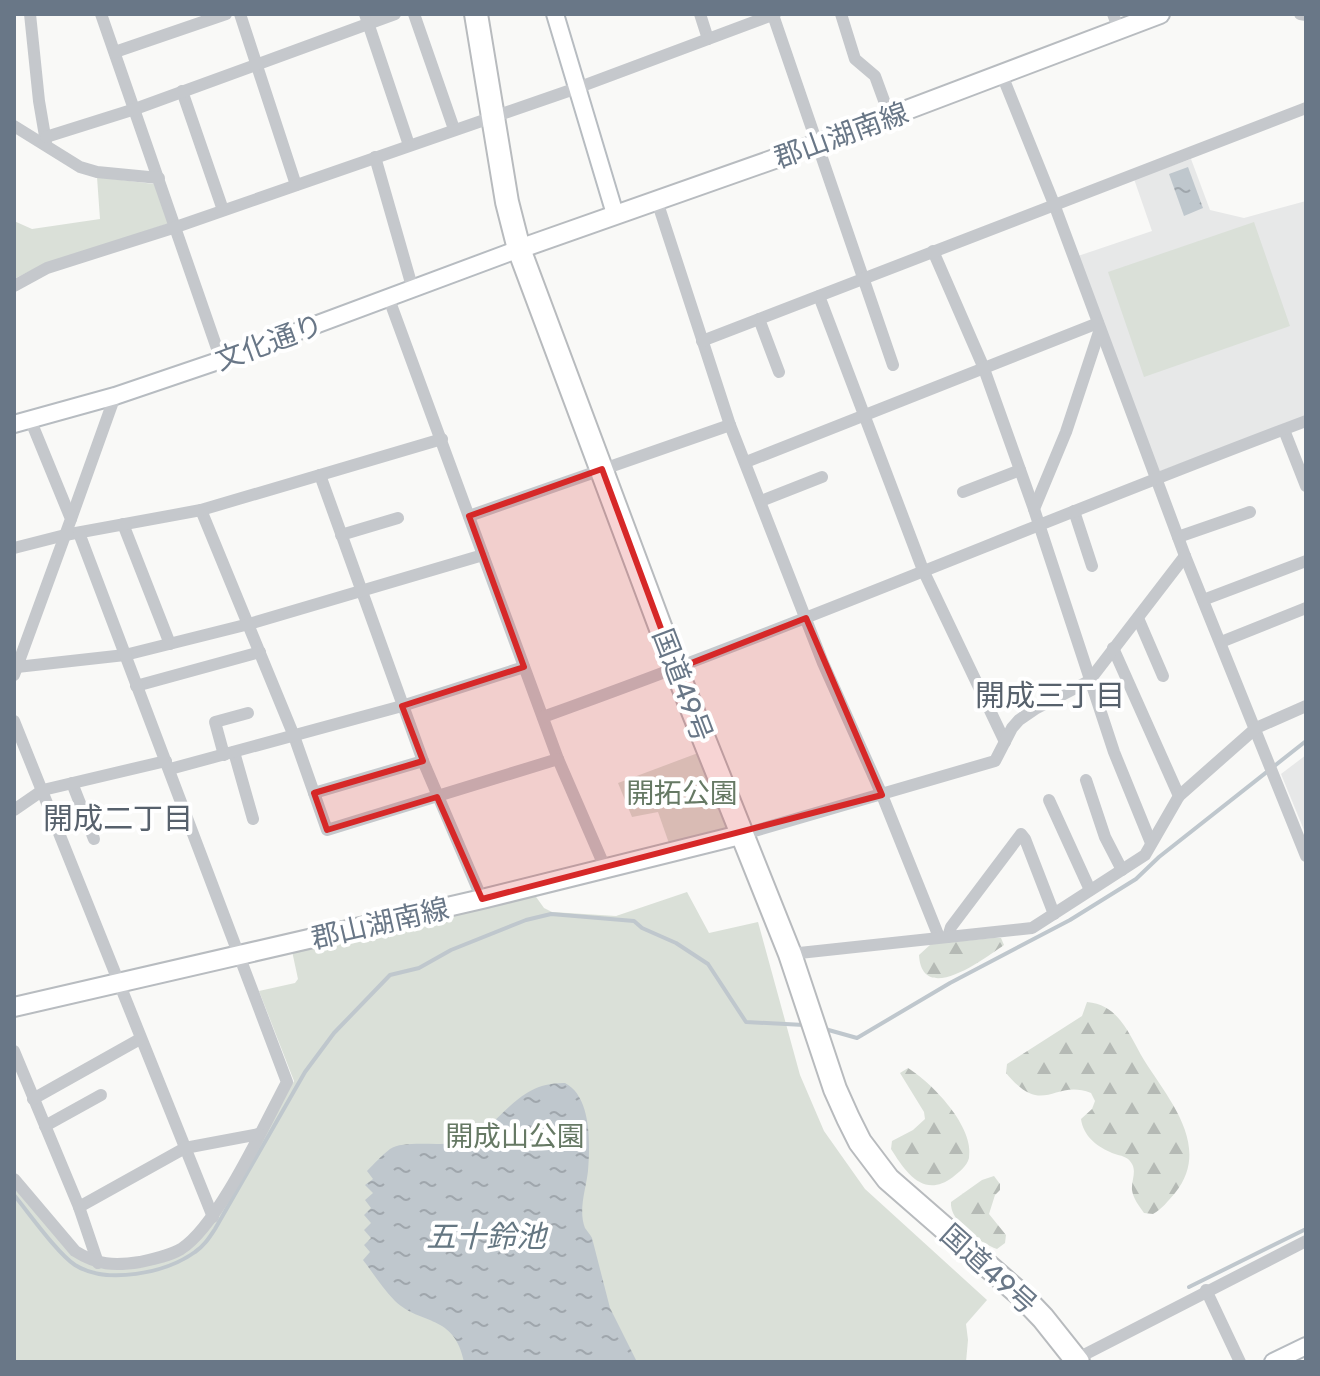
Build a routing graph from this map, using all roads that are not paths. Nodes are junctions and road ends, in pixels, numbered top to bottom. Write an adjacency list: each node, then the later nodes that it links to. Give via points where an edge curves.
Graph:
1 (30, 14): 29 (street)
2 (101, 14): 18 (street)
3 (226, 14): 18 (street)
4 (240, 14): 19 (street)
5 (395, 14): 15 (street)
6 (414, 14): 28 (street)
7 (476, 14): 25 (highway, 国道49号)
8 (555, 14): 21 (street)
9 (700, 14): 17 (street)
10 (774, 14): 17 (street); 30 (street)
11 (841, 14): 26 (street, via 855,59 875,76)
12 (1160, 14): 16 (main road, 郡山湖南線)
13 (1300, 14): 14 (street)
14 (1306, 15)
15 (367, 19): 19 (street); 31 (street)
16 (1116, 22): 20 (main road, 郡山湖南線)
17 (708, 39): 21 (street)
18 (115, 52): 24 (street)
19 (258, 64): 22 (street); 34 (street)
20 (1002, 75): 26 (main road, 郡山湖南線); 36 (street)
21 (577, 88): 25 (street); 38 (street)
22 (182, 91): 24 (street); 37 (street)
23 (1306, 108): 36 (street)
24 (135, 109): 29 (street); 33 (street)
25 (493, 115): 28 (street); 40 (highway, 国道49号)
26 (890, 117): 30 (main road, 郡山湖南線)
27 (14, 126): 29 (street)
28 (454, 129): 31 (street)
29 (46, 141): 33 (street, via 80,167)
30 (817, 144): 35 (main road, 郡山湖南線); 42 (street)
31 (409, 145): 32 (street)
32 (375, 157): 34 (street); 44 (street)
33 (159, 178): 39 (street)
34 (296, 185): 37 (street)
35 (657, 201): 38 (main road, 郡山湖南線); 49 (street)
36 (1054, 204): 41 (street); 48 (street)
37 (223, 210): 39 (street)
38 (615, 214): 40 (main road, 郡山湖南線)
39 (176, 227): 43 (street, via 47,268); 50 (street)
40 (519, 249): 44 (street, 文化通り); 62 (highway, 国道49号)
41 (933, 251): 42 (street); 52 (street)
42 (863, 278): 45 (street); 51 (street)
43 (14, 286)
44 (413, 290): 46 (street, 文化通り)
45 (819, 296): 47 (street); 55 (street)
46 (389, 299): 50 (street, 文化通り); 60 (street)
47 (759, 319): 49 (street); 53 (street)
48 (1099, 326): 52 (street); 66 (street); 70 (street, via 1066,432)
49 (702, 341): 58 (street)
50 (221, 360): 54 (street, 文化通り)
51 (893, 365)
52 (983, 366): 55 (street); 63 (street)
53 (779, 372)
54 (115, 396): 57 (street, 文化通り); 76 (street)
55 (865, 413): 61 (street); 88 (street)
56 (1306, 421): 59 (street)
57 (22, 422): 76 (street)
58 (730, 425): 61 (street); 62 (street)
59 (1284, 430): 66 (street); 67 (street)
60 (442, 439): 64 (street); 74 (street)
61 (746, 462): 69 (street)
62 (602, 469): 74 (street); 101 (highway, 国道49号)
63 (1020, 470): 68 (street); 70 (street)
64 (320, 475): 71 (street); 81 (street)
65 (822, 477): 69 (street)
66 (1156, 480): 72 (street); 82 (street)
67 (1306, 486)
68 (963, 492)
69 (761, 501): 92 (street)
70 (1034, 509): 78 (street)
71 (201, 510): 77 (street); 94 (street)
72 (1074, 511): 78 (street); 87 (street)
73 (1250, 512): 82 (street)
74 (469, 516): 84 (street)
75 (398, 518): 81 (street)
76 (71, 519): 80 (street)
77 (123, 524): 79 (street); 96 (street)
78 (1038, 524): 88 (street); 104 (street)
79 (79, 533): 80 (street); 99 (street)
80 (65, 535): 83 (street); 102 (street)
81 (341, 535): 89 (street)
82 (1178, 537): 85 (street)
83 (14, 548)
84 (483, 555): 89 (street); 100 (street)
85 (1185, 556): 90 (street); 93 (street)
86 (1306, 561): 90 (street)
87 (1092, 566)
88 (923, 570): 92 (street); 113 (street)
89 (360, 592): 94 (street); 106 (street)
90 (1203, 600): 95 (street)
91 (1306, 608): 95 (street)
92 (806, 618): 101 (street); 122 (street)
93 (1138, 618): 97 (street); 103 (street)
94 (249, 624): 96 (street); 98 (street)
95 (1221, 642): 111 (street)
96 (170, 644): 99 (street)
97 (1113, 648): 104 (street); 123 (street)
98 (260, 652): 105 (street); 112 (street)
99 (125, 655): 102 (street); 105 (street)
100 (524, 667): 106 (street); 109 (street)
101 (676, 669): 109 (street); 128 (highway, 国道49号)
102 (16, 671)
103 (1163, 676)
104 (1089, 681): 113 (street, via 1035,709 1012,728); 130 (street)
105 (136, 686): 117 (street)
106 (402, 706): 112 (street); 116 (street)
107 (1306, 706): 111 (street)
108 (248, 713): 114 (street, via 215,722)
109 (543, 717): 115 (street)
110 (14, 721): 120 (street)
111 (1256, 728): 123 (street); 131 (street)
112 (294, 736): 114 (street); 121 (street)
113 (1005, 742): 122 (street, via 995,761)
114 (229, 754): 117 (street); 127 (street)
115 (558, 759): 124 (street); 132 (street)
116 (423, 761): 121 (street); 124 (street)
117 (168, 765): 119 (street); 139 (street)
118 (1086, 780): 133 (street)
119 (72, 783): 120 (street); 129 (street)
120 (43, 790): 126 (street); 140 (street)
121 (314, 793): 124 (street, via 327,830)
122 (882, 795): 128 (street); 137 (street)
123 (1179, 796): 130 (street)
124 (437, 797): 135 (street)
125 (1049, 800): 134 (street)
126 (14, 810)
127 (253, 819)
128 (744, 834): 132 (main road, 郡山湖南線); 138 (highway, 国道49号)
129 (94, 839)
130 (1151, 843): 133 (street, via 1145,855)
131 (1306, 856)
132 (606, 870): 135 (main road, 郡山湖南線)
133 (1122, 870): 134 (street)
134 (1090, 890): 136 (street)
135 (482, 899): 139 (main road, 郡山湖南線)
136 (1054, 914): 137 (street, via 1032,928); 137 (street, via 1021,834)
137 (944, 937): 138 (street)
138 (790, 954): 156 (highway, 国道49号, via 835,1089 872,1159 937,1224 1021,1295)
139 (239, 957): 140 (main road, 郡山湖南線); 147 (street, via 287,1082)
140 (118, 984): 141 (main road, 郡山湖南線); 142 (street)
141 (14, 1007)
142 (140, 1039): 145 (street); 148 (street)
143 (14, 1051): 145 (street)
144 (101, 1095): 146 (street)
145 (33, 1099): 146 (street)
146 (45, 1126): 150 (street)
147 (259, 1134): 148 (street); 151 (street)
148 (185, 1148): 150 (street); 151 (street)
149 (14, 1179): 153 (street, via 75,1251)
150 (79, 1207): 153 (street)
151 (213, 1217): 153 (street, via 193,1240 167,1255 120,1265)
152 (1306, 1241): 154 (street)
153 (98, 1263)
154 (1206, 1290): 156 (street); 157 (street)
155 (1306, 1346): 158 (street)
156 (1077, 1360)
157 (1240, 1362)
158 (1273, 1362)

